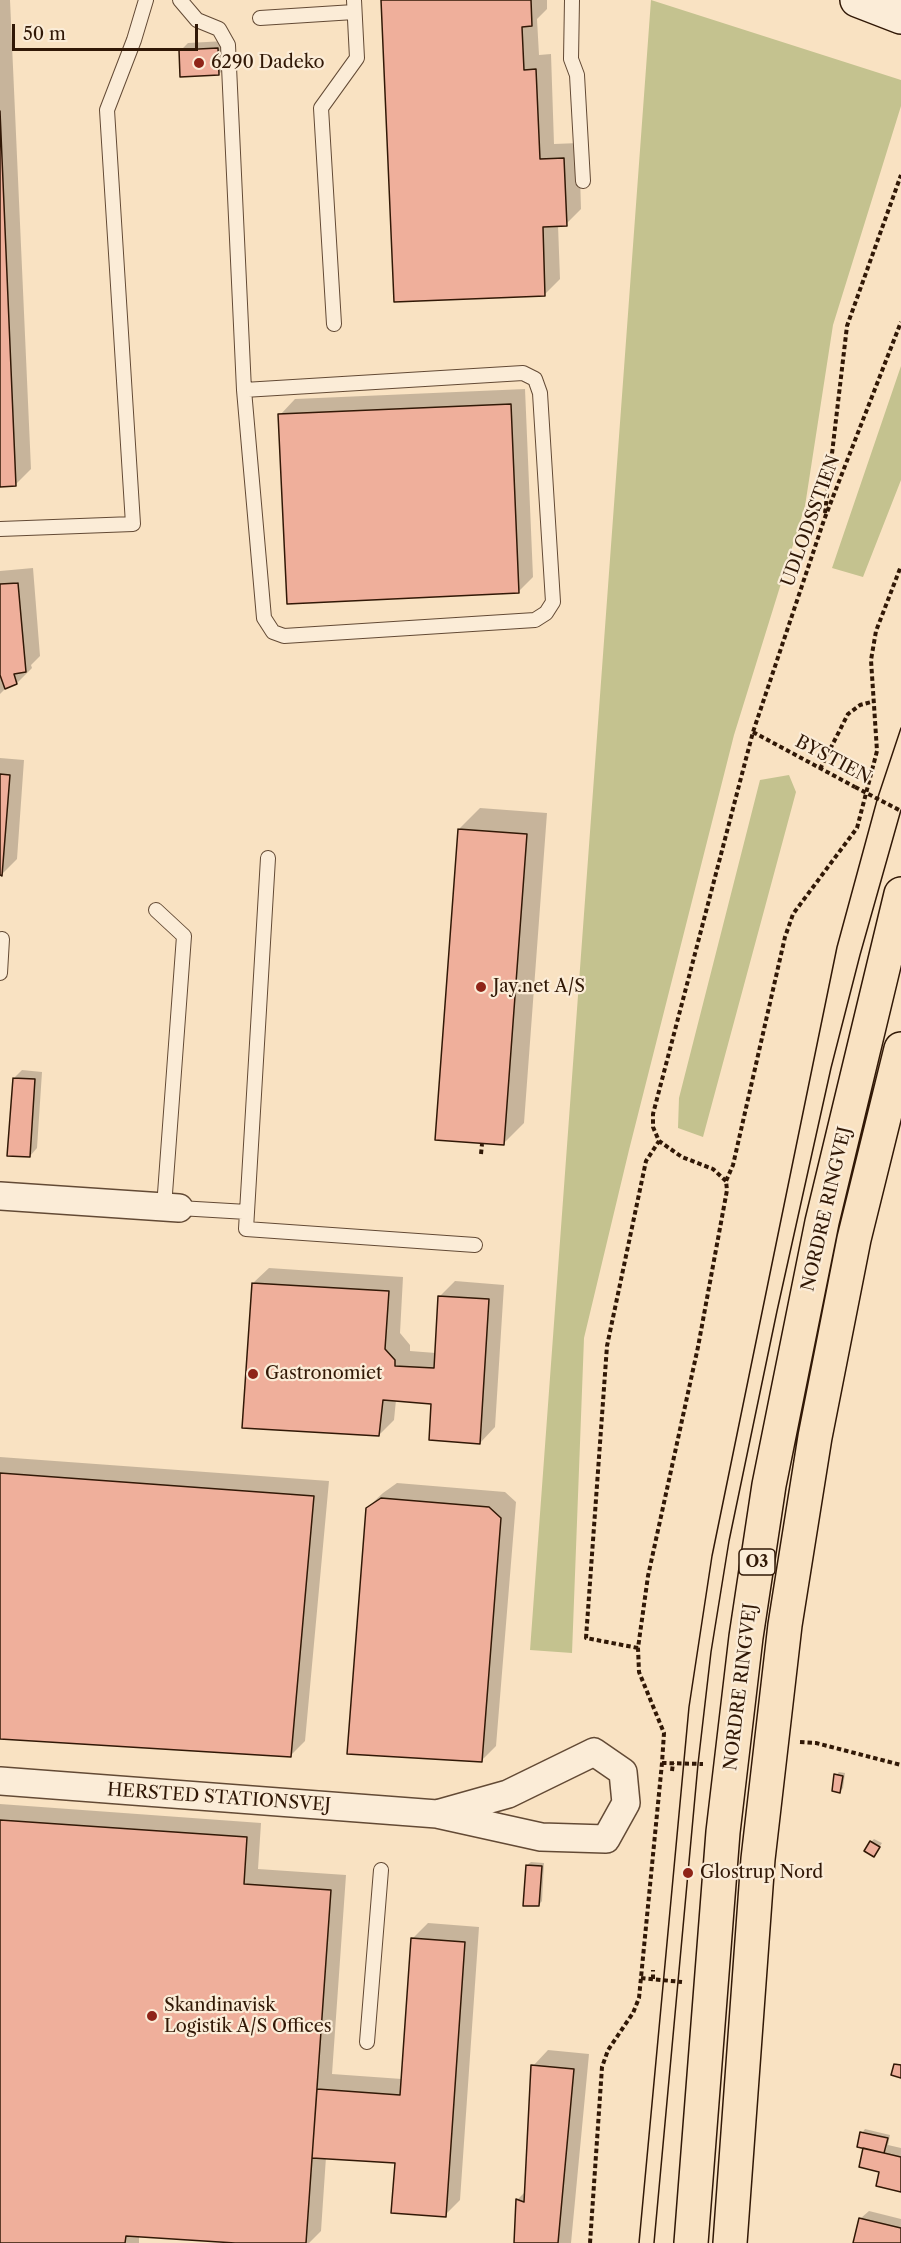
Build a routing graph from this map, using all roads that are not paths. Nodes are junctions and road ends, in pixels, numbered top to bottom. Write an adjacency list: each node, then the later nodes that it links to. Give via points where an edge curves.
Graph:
1 (146, 0): 11 (lane, via 107,110 132,524)
2 (180, 0): 10 (lane, via 196,20 219,29 228,45)
3 (572, 0): 8 (lane, via 571,59 577,75)
4 (857, 0): 6 (street)
5 (354, 6): 7 (lane); 9 (lane, via 357,58 321,108)
6 (901, 17)
7 (260, 18)
8 (583, 181)
9 (334, 324)
10 (244, 390): 10 (lane, via 264,618 273,632 284,636 535,620 546,613 553,602 540,393 535,379 523,373)
11 (0, 529)
12 (268, 858): 20 (lane)
13 (901, 894): 26 (main road, NORDRE RINGVEJ / O3, via 822,1222 769,1485 723,1832)
14 (156, 910): 19 (lane, via 184,936)
15 (3, 939): 16 (lane)
16 (0, 973)
17 (901, 1049): 27 (main road, NORDRE RINGVEJ / O3, via 854,1239 815,1437 785,1625 758,1859)
18 (0, 1196): 19 (street)
19 (171, 1207): 20 (lane)
20 (247, 1212): 21 (lane, via 246,1228)
21 (475, 1245)
22 (0, 1781): 23 (street, HERSTED STATIONSVEJ)
23 (437, 1814): 23 (street, HERSTED STATIONSVEJ, via 508,1794 594,1752 623,1772 626,1803 606,1839 542,1837)
24 (381, 1870): 25 (lane)
25 (367, 2042)
26 (691, 2243)
27 (730, 2243)

